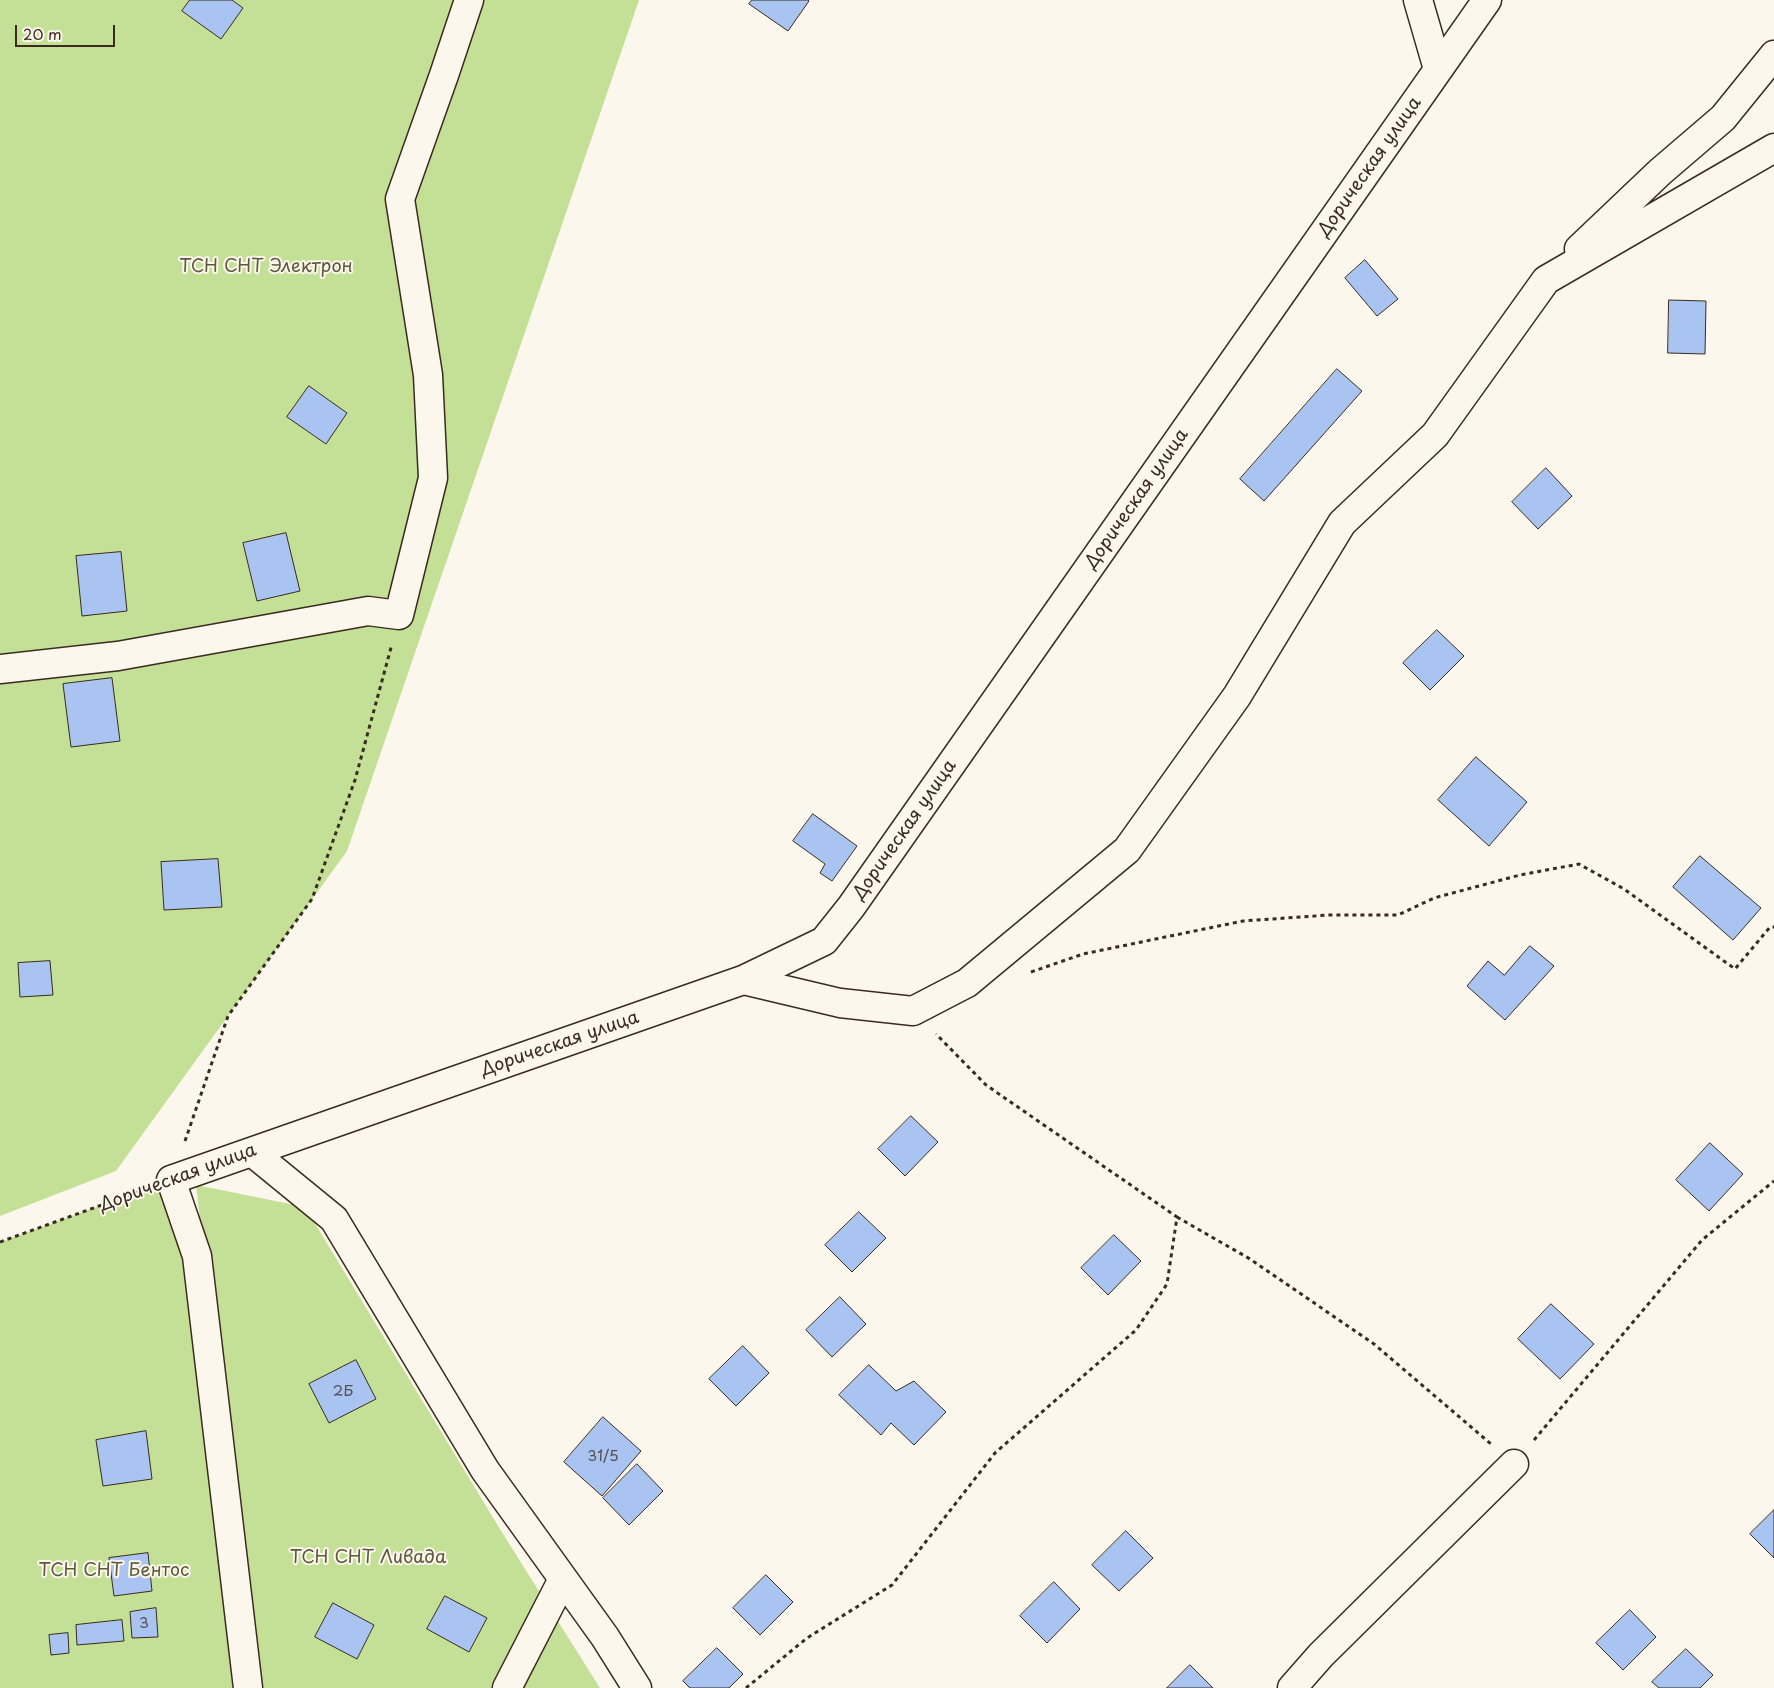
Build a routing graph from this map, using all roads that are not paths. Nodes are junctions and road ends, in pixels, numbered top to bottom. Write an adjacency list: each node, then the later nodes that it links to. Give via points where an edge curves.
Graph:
1 (469, 0): 8 (street, via 400,199 428,375 433,478 399,615 368,611 118,656)
2 (1418, 0): 5 (street)
3 (1487, 0): 5 (street, Дорическая улица)
4 (1774, 55): 7 (street, via 1723,118 1660,172)
5 (1438, 70): 9 (street, Дорическая улица, via 851,907 824,941)
6 (1774, 148): 7 (street)
7 (1546, 280): 9 (street, via 1435,435 1342,523 1237,696 1128,850 966,983 914,1011 840,1003)
8 (0, 669)
9 (743, 980): 10 (street, Дорическая улица)
10 (252, 1152): 12 (street, via 334,1219 485,1470); 13 (street, Дорическая улица, via 172,1180 197,1256)
11 (1514, 1464): 16 (street, via 1321,1655)
12 (563, 1578): 14 (street); 15 (street)
13 (248, 1688)
14 (507, 1688)
15 (637, 1688)
16 (1292, 1688)

